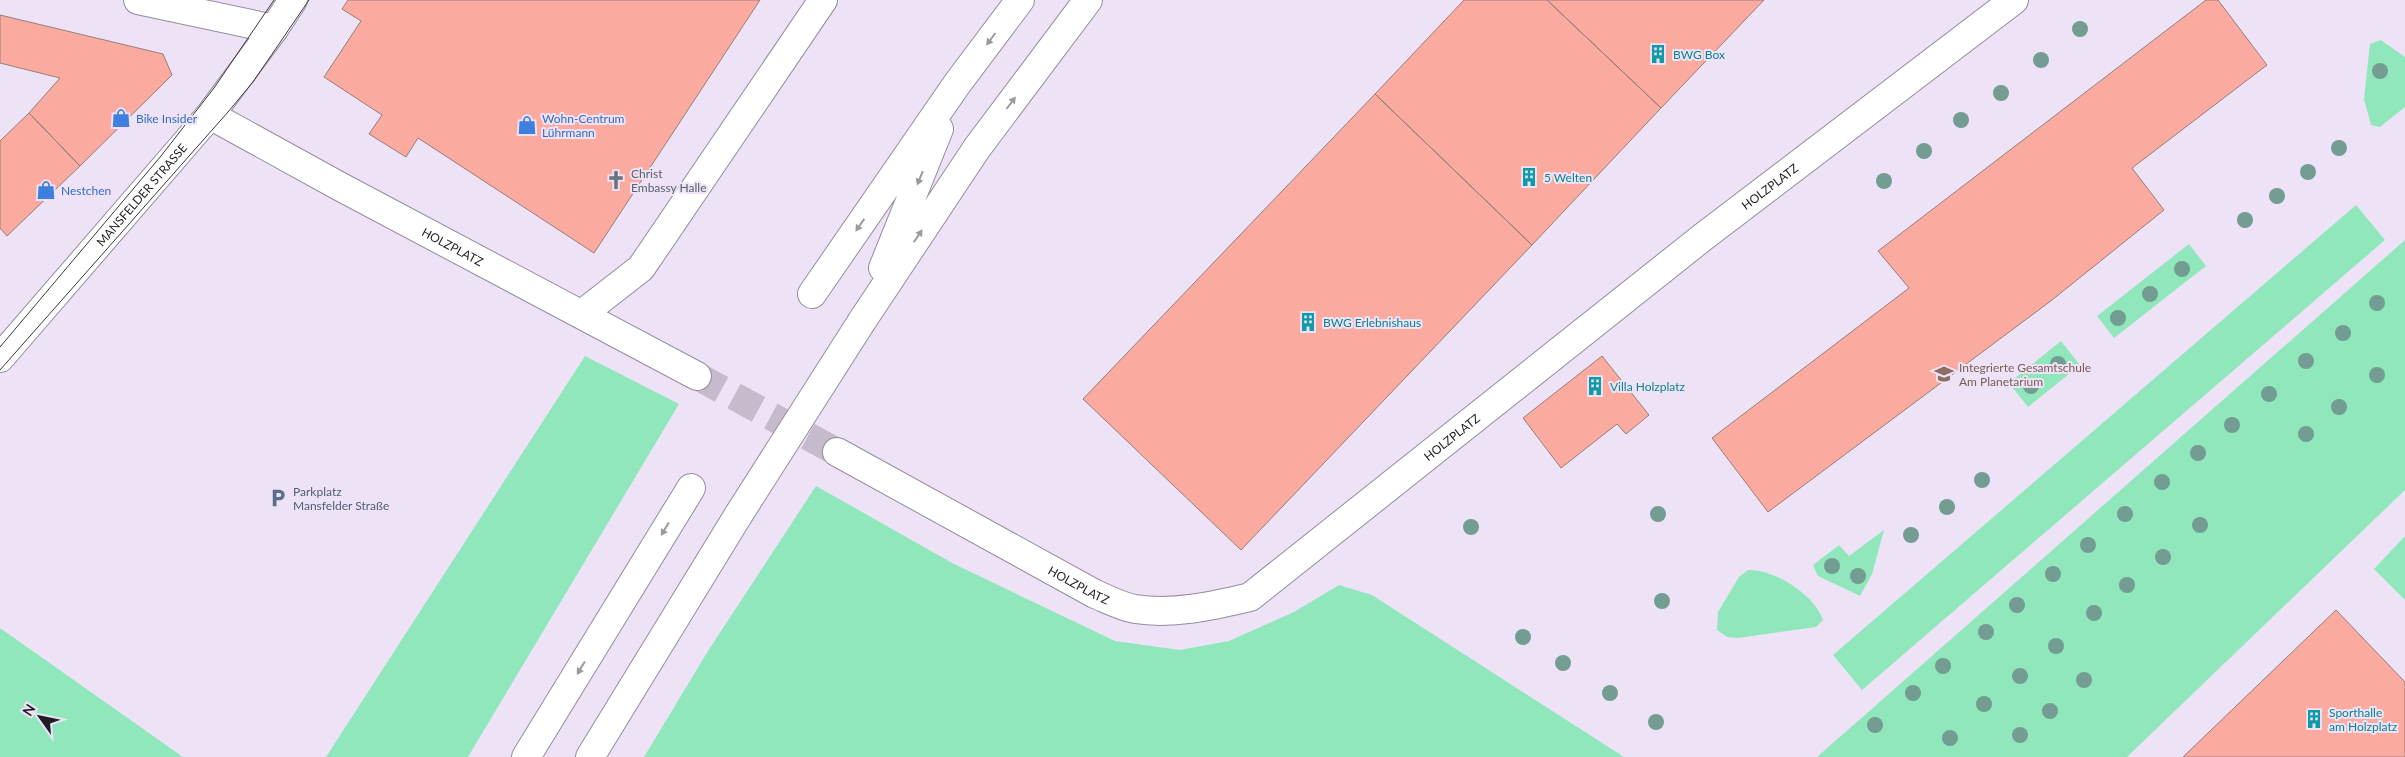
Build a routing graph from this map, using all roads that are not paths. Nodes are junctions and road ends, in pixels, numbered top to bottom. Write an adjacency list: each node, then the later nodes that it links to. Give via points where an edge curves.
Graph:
1 (138, 0): 7 (street)
2 (294, 0): 7 (street, MANSFELDER STRASSE)
3 (823, 0): 11 (street, via 641,268)
4 (1020, 0): 8 (street, one-way to 8)
5 (1088, 0): 12 (street, one-way to 5, via 977,148)
6 (2014, 0): 15 (street, HOLZPLATZ, via 1702,237 1250,597 1216,605 1166,610 1133,609 1095,594)
7 (274, 29): 9 (street, MANSFELDER STRASSE)
8 (957, 84): 10 (street, one-way to 10); 12 (street, one-way to 12)
9 (210, 115): 11 (street, HOLZPLATZ); 13 (street, MANSFELDER STRASSE)
10 (812, 294)
11 (582, 314): 14 (street, HOLZPLATZ)
12 (862, 321): 18 (street, bridge)
13 (0, 358)
14 (697, 376)
15 (836, 452)
16 (691, 488): 17 (street, one-way to 17)
17 (526, 757)
18 (590, 757)

